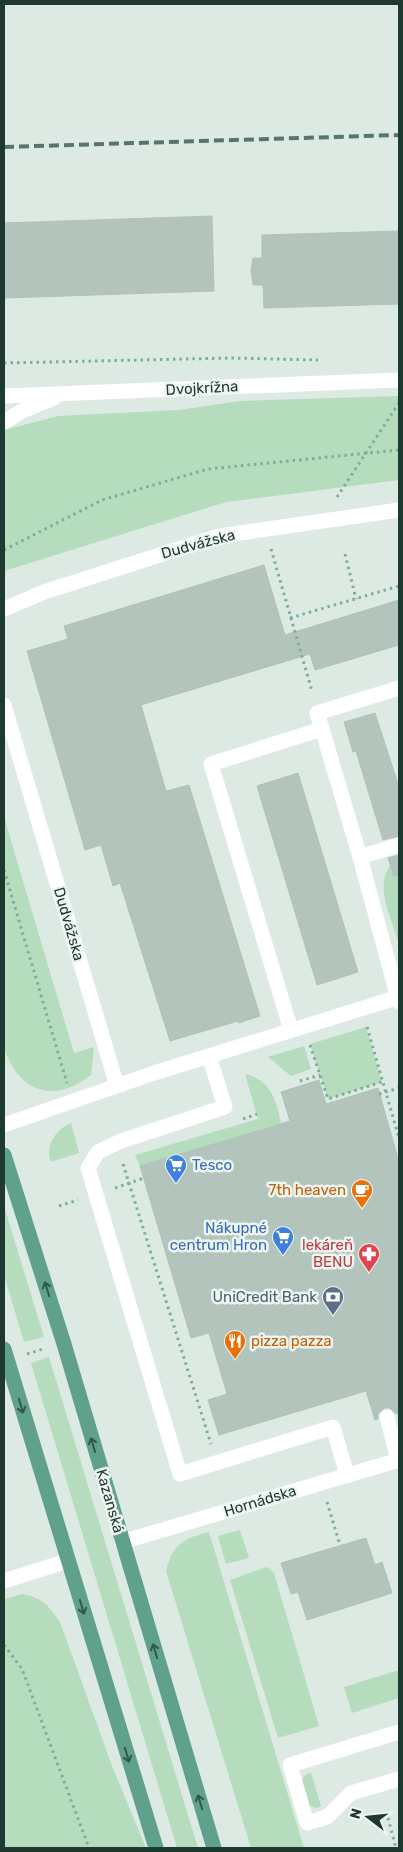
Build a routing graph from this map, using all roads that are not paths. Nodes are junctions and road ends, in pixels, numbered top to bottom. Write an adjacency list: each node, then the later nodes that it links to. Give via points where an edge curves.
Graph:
1 (399, 380): 2 (street, Dvojkrížna)
2 (64, 394): 3 (street, Dvojkrížna); 4 (street)
3 (4, 396)
4 (4, 422)
5 (399, 510): 6 (street, Dudvážska, via 219,536 44,592)
6 (4, 609)
7 (399, 688): 9 (street, via 317,713)
8 (4, 704): 15 (street, Dudvážska)
9 (322, 729): 11 (street); 13 (street, via 211,764)
10 (399, 845): 11 (street)
11 (360, 857): 12 (street)
12 (399, 999): 13 (street)
13 (291, 1030): 14 (street)
14 (209, 1056): 15 (street); 21 (street, via 225,1107 121,1141 98,1152 88,1168 180,1474 334,1427)
15 (117, 1086): 16 (street)
16 (4, 1124)
17 (4, 1155): 22 (main road, Kazanská, one-way to 17)
18 (4, 1349): 23 (main road, one-way to 23)
19 (387, 1417): 20 (street)
20 (399, 1460): 21 (street, Hornádska)
21 (347, 1475): 22 (street, Hornádska)
22 (122, 1542): 28 (main road, Kazanská, one-way to 22)
23 (67, 1561): 24 (street); 27 (main road, one-way to 27)
24 (4, 1581)
25 (399, 1732): 26 (street, via 290,1764 307,1823 327,1816 351,1794)
26 (399, 1779)
27 (156, 1848)
28 (214, 1848)

